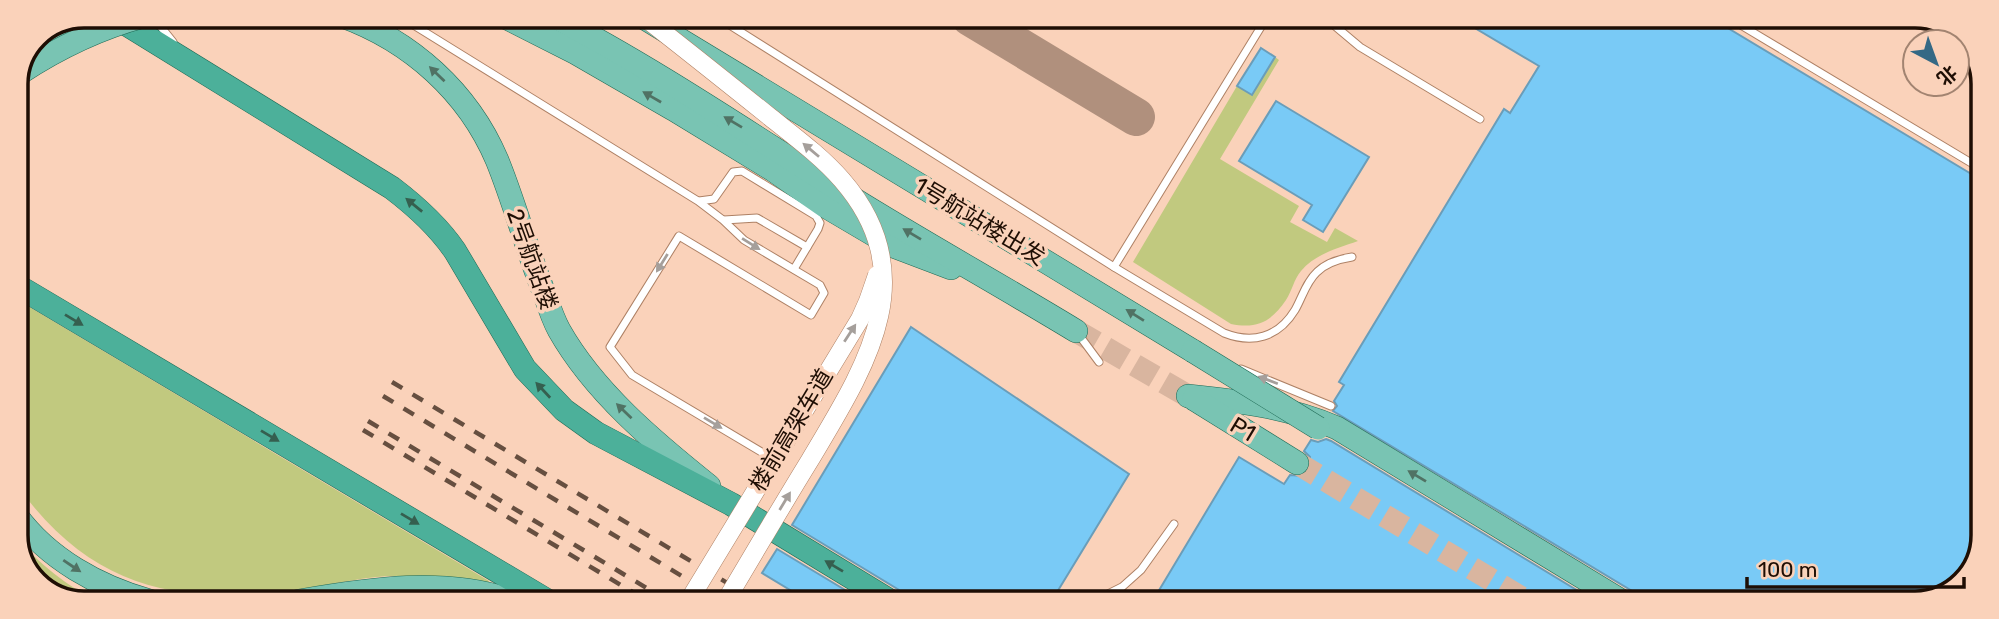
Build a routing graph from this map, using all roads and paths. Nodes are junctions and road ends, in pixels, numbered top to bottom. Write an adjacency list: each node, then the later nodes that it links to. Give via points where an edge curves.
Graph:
1 (107, 28): 16 (main road, bridge)
2 (133, 28): 17 (highway)
3 (163, 28): 17 (lane)
4 (370, 28): 38 (main road, 2号航站楼, one-way to 4, via 594,381 559,329 497,160 479,127 453,90 424,62)
5 (419, 28): 22 (lane)
6 (527, 28): 20 (main road, one-way to 6)
7 (576, 28): 21 (main road, one-way to 7)
8 (657, 28): 25 (street, 楼前高架车道, one-way to 8, bridge, via 868,216 828,165)
9 (661, 28): 32 (main road, 1号航站楼出发, one-way to 9, bridge)
10 (734, 28): 27 (lane)
11 (1260, 28): 27 (lane)
12 (1339, 28): 18 (lane, via 1360,47)
13 (1746, 28): 19 (lane)
14 (78, 29): 15 (main road)
15 (47, 42)
16 (31, 66)
17 (198, 68): 38 (highway, one-way to 17, via 596,433 564,410 525,369 455,251 432,221 392,188)
18 (1480, 119)
19 (1971, 163)
20 (774, 170): 21 (main road); 29 (main road, via 893,246)
21 (852, 198): 29 (main road, one-way to 21)
22 (698, 201): 23 (lane); 24 (lane, via 715,199 733,172 742,171 819,219)
23 (723, 219): 24 (lane, via 757,218); 28 (lane, one-way to 28, via 744,240)
24 (807, 247): 28 (lane)
25 (882, 254): 45 (street, 楼前高架车道, one-way to 25, bridge, via 860,319); 46 (street, 楼前高架车道, one-way to 25, bridge, via 859,374 881,309)
26 (1352, 257): 27 (lane, via 1319,270 1283,326 1270,334 1240,339)
27 (1114, 267)
28 (794, 270): 36 (lane, one-way to 36, via 820,285 824,293 811,315 678,236 610,346 632,375)
29 (993, 282): 31 (main road)
30 (28, 292): 44 (highway, one-way to 44)
31 (1076, 331): 33 (lane)
32 (1193, 351): 34 (lane, one-way to 32, bridge); 35 (main road, 1号航站楼出发, bridge)
33 (1099, 362)
34 (1331, 406)
35 (1318, 428)
36 (763, 453)
37 (1297, 463): 49 (main road, P1, one-way to 37, via 1337,428 1257,404 1188,396)
38 (731, 504): 47 (highway, one-way to 38)
39 (1174, 524): 48 (lane, via 1142,570)
40 (28, 529): 41 (main road, one-way to 41, via 53,554)
41 (119, 591)
42 (380, 591): 43 (main road)
43 (466, 591)
44 (531, 591)
45 (695, 591)
46 (731, 591)
47 (874, 591)
48 (1114, 591)
49 (1605, 591)

